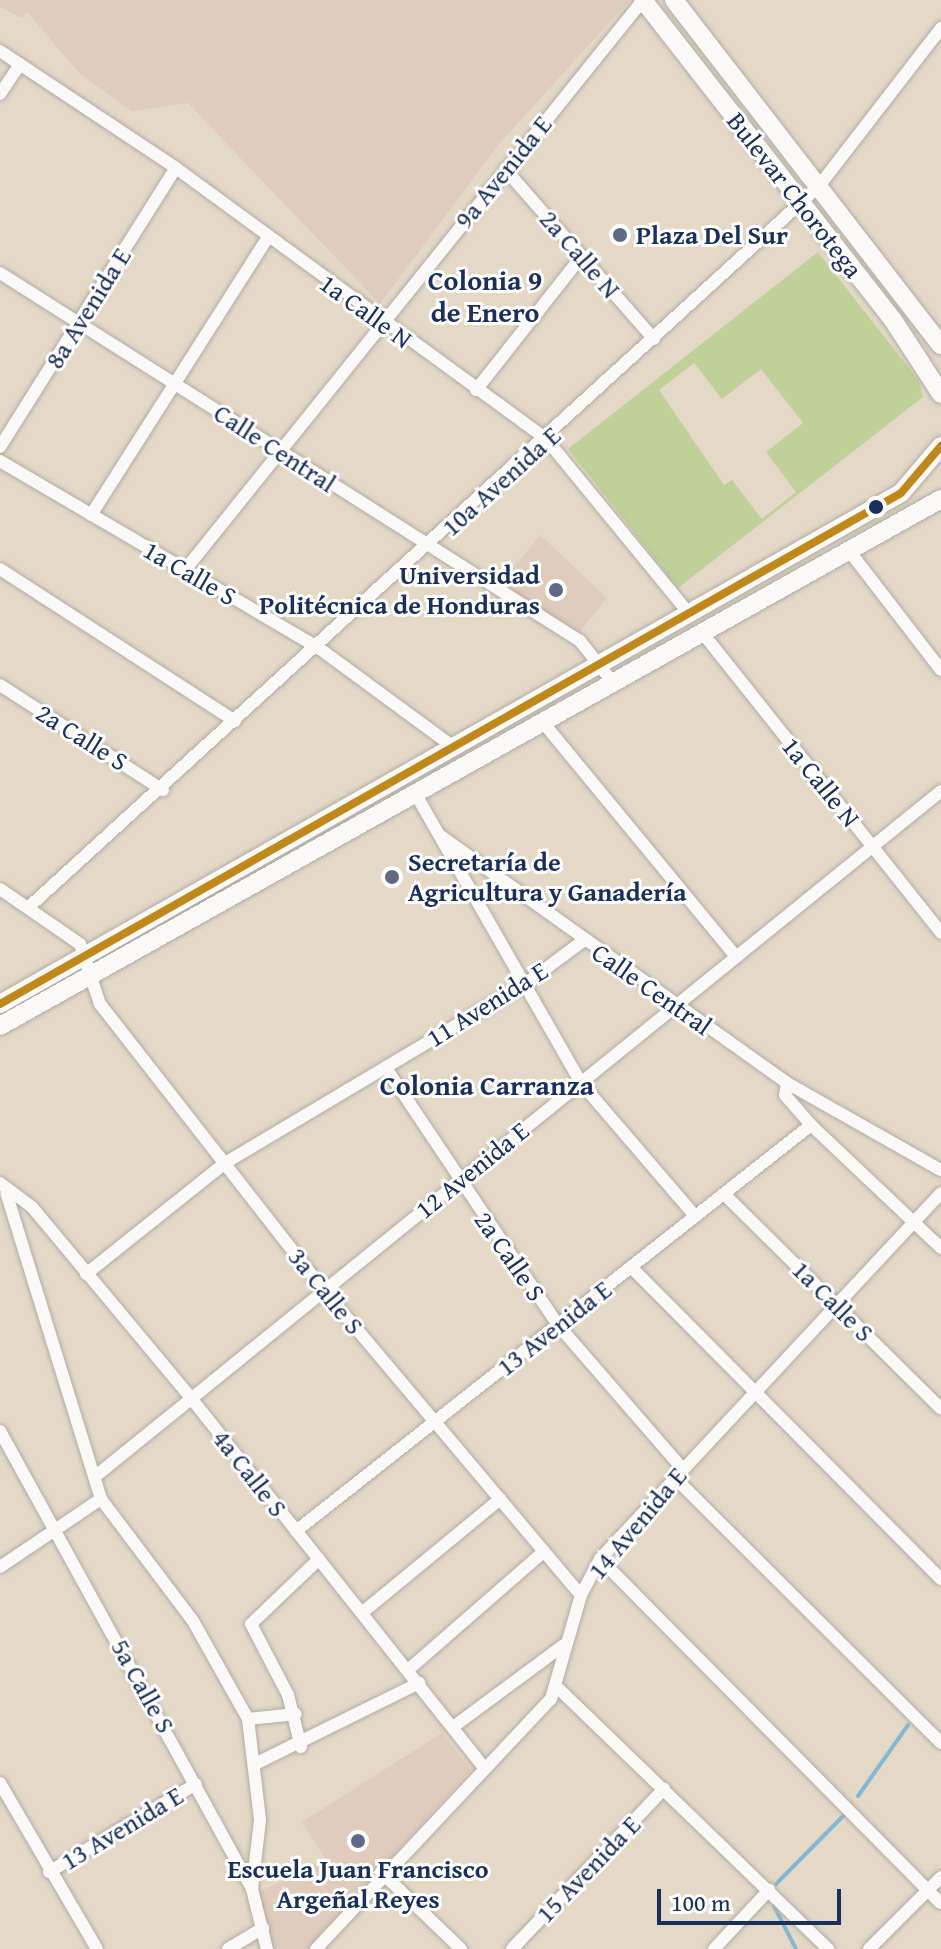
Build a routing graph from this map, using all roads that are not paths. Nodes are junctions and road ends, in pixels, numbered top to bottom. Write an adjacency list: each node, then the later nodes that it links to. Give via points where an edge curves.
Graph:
1 (643, 0): 8 (street, 9a Avenida E); 10 (highway, Bulevar Chorotega)
2 (674, 0): 9 (highway, Bulevar Chorotega)
3 (941, 28): 9 (street, 10a Avenida E)
4 (0, 51): 5 (street, 1a Calle N)
5 (20, 64): 6 (street); 7 (street, 1a Calle N)
6 (0, 94)
7 (176, 168): 11 (street, 1a Calle N); 15 (street, 8a Avenida E)
8 (505, 169): 12 (street, 2a Calle N); 14 (street, 9a Avenida E)
9 (819, 186): 10 (street, 10a Avenida E); 17 (highway, Bulevar Chorotega)
10 (801, 204): 16 (street, 10a Avenida E); 20 (highway, Bulevar Chorotega)
11 (268, 237): 14 (street, 1a Calle N); 18 (street)
12 (582, 256): 16 (street, 2a Calle N); 19 (street)
13 (0, 273): 15 (street, Calle Central)
14 (381, 323): 19 (street, 1a Calle N); 24 (street, 9a Avenida E)
15 (78, 324): 18 (street, Calle Central); 23 (street, 8a Avenida E)
16 (654, 339): 21 (street, 10a Avenida E)
17 (941, 345)
18 (173, 382): 24 (street, Calle Central); 27 (street)
19 (476, 390): 21 (street, 1a Calle N)
20 (941, 394)
21 (547, 440): 28 (street, 10a Avenida E); 32 (street, 1a Calle N)
22 (941, 446): 32 (highway, via 901,493)
23 (0, 447)
24 (277, 449): 28 (street, Calle Central); 31 (street, 9a Avenida E)
25 (0, 461): 27 (street, 1a Calle S)
26 (941, 499): 29 (highway)
27 (91, 515): 31 (street, 1a Calle S)
28 (429, 546): 33 (street, 10a Avenida E); 35 (street, Calle Central, via 551,622)
29 (847, 548): 32 (highway); 34 (street)
30 (0, 569): 38 (street)
31 (185, 570): 33 (street, 1a Calle S)
32 (696, 623): 35 (highway); 44 (street, 1a Calle N)
33 (320, 649): 38 (street, 10a Avenida E); 39 (street, 1a Calle S)
34 (941, 670)
35 (606, 673): 37 (highway); 39 (highway)
36 (0, 685): 40 (street, 2a Calle S)
37 (541, 720): 42 (highway); 50 (street)
38 (235, 721): 40 (street, 10a Avenida E)
39 (455, 748): 49 (highway)
40 (163, 790): 46 (street, 10a Avenida E)
41 (941, 791): 44 (street, 12 Avenida E)
42 (415, 793): 43 (street); 51 (highway)
43 (441, 836): 48 (street, Calle Central); 52 (street)
44 (871, 845): 47 (street, 1a Calle N); 50 (street, 12 Avenida E)
45 (0, 889): 46 (street)
46 (30, 906): 49 (street)
47 (941, 933)
48 (583, 941): 52 (street, 11 Avenida E); 53 (street, Calle Central)
49 (86, 954): 51 (street, 3a Calle S); 54 (highway)
50 (735, 955): 53 (street, 12 Avenida E)
51 (89, 975): 55 (highway); 60 (street, 3a Calle S, via 100,1004)
52 (525, 984): 56 (street, 11 Avenida E); 57 (street)
53 (674, 1002): 57 (street, 12 Avenida E); 58 (street, Calle Central)
54 (0, 1004)
55 (0, 1026)
56 (386, 1068): 60 (street, 11 Avenida E); 62 (street, 2a Calle S)
57 (581, 1083): 62 (street, 12 Avenida E); 66 (street)
58 (787, 1083): 59 (street, Calle Central, via 785,1095); 61 (street, Calle Central)
59 (811, 1125): 65 (street, 13 Avenida E); 67 (street, Calle Central)
60 (225, 1163): 70 (street, 11 Avenida E); 71 (street, 3a Calle S)
61 (941, 1170)
62 (457, 1182): 71 (street, 12 Avenida E); 73 (street, 2a Calle S)
63 (3, 1188): 70 (street, 4a Calle S, via 32,1207); 80 (street, 4a Calle S)
64 (941, 1193): 67 (street, 14 Avenida E)
65 (724, 1194): 66 (street, 13 Avenida E); 72 (street, 1a Calle S)
66 (695, 1216): 69 (street, 13 Avenida E)
67 (915, 1222): 68 (street, Calle Central); 72 (street, 14 Avenida E)
68 (941, 1248)
69 (631, 1267): 73 (street, 13 Avenida E); 74 (street)
70 (86, 1274): 75 (street, 4a Calle S)
71 (323, 1289): 75 (street, 12 Avenida E); 77 (street, 3a Calle S)
72 (836, 1305): 74 (street, 14 Avenida E); 76 (street, 1a Calle S)
73 (558, 1325): 77 (street, 13 Avenida E); 79 (street, 2a Calle S)
74 (753, 1393): 79 (street, 14 Avenida E); 89 (street)
75 (191, 1398): 80 (street, 12 Avenida E); 84 (street, 4a Calle S)
76 (941, 1409)
77 (435, 1422): 82 (street, 3a Calle S); 84 (street, 13 Avenida E)
78 (0, 1431): 83 (street, 5a Calle S)
79 (678, 1473): 87 (street, 14 Avenida E); 99 (street, 2a Calle S)
80 (97, 1475): 81 (street, 4a Calle S)
81 (101, 1499): 83 (street, via 93,1512); 97 (street, via 193,1621)
82 (500, 1499): 85 (street, 3a Calle S); 91 (street)
83 (60, 1531): 88 (street); 104 (street, 5a Calle S)
84 (296, 1531): 86 (street, 4a Calle S)
85 (542, 1553): 90 (street, 3a Calle S); 93 (street)
86 (319, 1559): 91 (street, 4a Calle S); 96 (street, via 251,1624)
87 (600, 1559): 90 (street, 14 Avenida E); 111 (street)
88 (0, 1567)
89 (941, 1579)
90 (581, 1595): 92 (street, 14 Avenida E)
91 (363, 1612): 93 (street, 4a Calle S)
92 (564, 1645): 95 (street, 14 Avenida E); 98 (street)
93 (408, 1670): 94 (street, 4a Calle S)
94 (419, 1683): 98 (street, 4a Calle S); 100 (street)
95 (558, 1688): 102 (street); 105 (street)
96 (296, 1714): 97 (street); 100 (street)
97 (248, 1719): 101 (street)
98 (453, 1727): 102 (street, 4a Calle S)
99 (941, 1743)
100 (301, 1747): 101 (street)
101 (257, 1763): 109 (street, via 260,1820)
102 (483, 1766): 107 (street)
103 (0, 1783): 106 (street)
104 (196, 1784): 106 (street, 13 Avenida E); 109 (street, 5a Calle S)
105 (664, 1789): 110 (street); 119 (street, 15 Avenida E)
106 (49, 1872): 114 (street)
107 (381, 1872): 117 (street); 118 (street)
108 (941, 1877): 111 (street)
109 (252, 1889): 113 (street, 5a Calle S)
110 (769, 1890): 120 (street); 121 (street)
111 (927, 1890): 112 (street); 122 (street)
112 (941, 1903)
113 (263, 1928): 115 (street); 116 (street, 5a Calle S)
114 (97, 1949)
115 (228, 1949)
116 (267, 1949)
117 (316, 1949)
118 (461, 1949)
119 (512, 1949)
120 (714, 1949)
121 (828, 1949)
122 (869, 1949)

